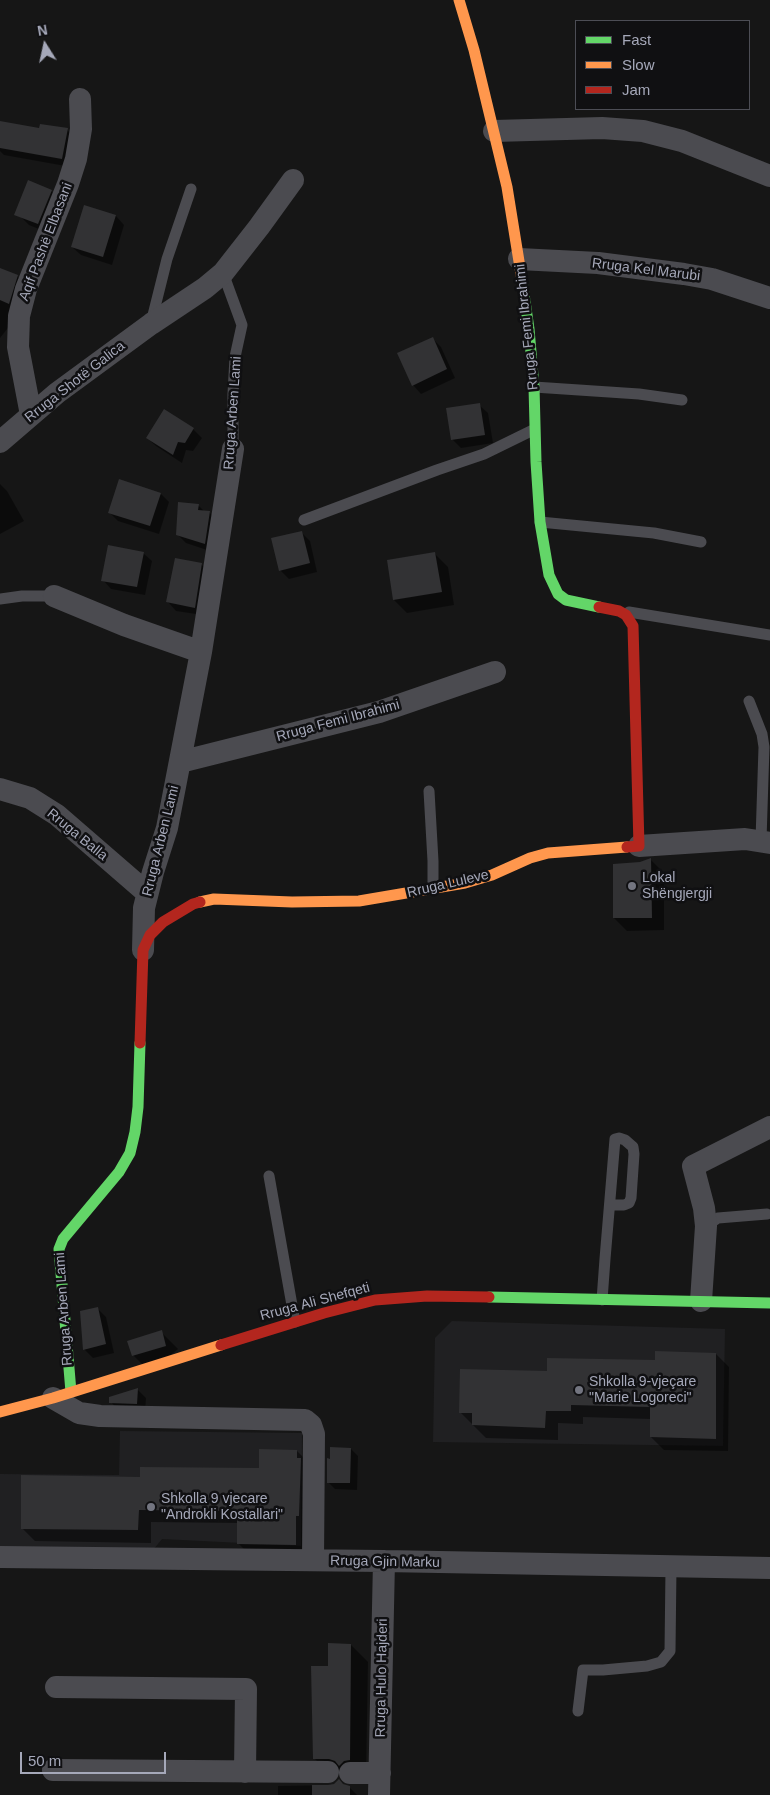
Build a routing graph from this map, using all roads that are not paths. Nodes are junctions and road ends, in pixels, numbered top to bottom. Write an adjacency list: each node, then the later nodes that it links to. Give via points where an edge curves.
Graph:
1 (459, 0): 3 (street, Rruga Femi Ibrahimi)
2 (80, 99): 13 (street, Aqif Pashë Elbasani, via 81,129 76,159 19,316 18,347)
3 (494, 131): 4 (street, via 625,128 682,141); 7 (street, Rruga Femi Ibrahimi)
4 (770, 176)
5 (293, 180): 8 (street, Rruga Shotë Galica)
6 (191, 189): 10 (lane, via 167,259)
7 (519, 259): 9 (street, Rruga Kel Marubi, via 598,263 684,274 712,279); 11 (street, Rruga Femi Ibrahimi)
8 (224, 273): 10 (street, Rruga Shotë Galica); 16 (lane, Rruga Arben Lami, via 242,325 235,357)
9 (770, 298)
10 (151, 324): 13 (street, Rruga Shotë Galica)
11 (534, 387): 12 (lane); 14 (street, Rruga Femi Ibrahimi)
12 (682, 400)
13 (31, 415): 15 (street, Rruga Shotë Galica)
14 (535, 429): 17 (lane, via 484,454); 18 (street, Rruga Femi Ibrahimi)
15 (0, 442)
16 (233, 449): 24 (street, Rruga Arben Lami)
17 (304, 520)
18 (540, 522): 19 (lane, via 654,533); 22 (street, Rruga Femi Ibrahimi, via 549,575 558,594 576,604)
19 (700, 542)
20 (54, 596): 21 (lane); 24 (street)
21 (0, 599)
22 (619, 610): 23 (lane, Rruga Femi Ibrahimi); 31 (street, via 626,614 633,626)
23 (770, 635)
24 (201, 652): 27 (street, Rruga Arben Lami)
25 (495, 672): 27 (street, Rruga Femi Ibrahimi, via 379,712)
26 (749, 701): 30 (lane, via 764,747)
27 (180, 762): 33 (street, Rruga Arben Lami, via 167,828)
28 (0, 790): 33 (street, Rruga Balla, via 30,798 57,816)
29 (428, 791): 32 (lane)
30 (766, 842): 31 (street, Rruga Luleve, via 745,839)
31 (639, 846): 32 (street, Rruga Luleve, via 548,853 492,876)
32 (433, 889): 34 (street, Rruga Luleve, via 358,901 233,899 193,904 163,922 150,935)
33 (147, 893): 34 (street, Rruga Arben Lami)
34 (143, 956): 44 (street, Rruga Arben Lami, via 138,1107 130,1153 119,1172 63,1239 59,1249)
35 (770, 1127): 39 (street, via 693,1166)
36 (269, 1176): 43 (lane)
37 (610, 1204): 37 (lane, via 615,1140 619,1138 633,1147 631,1198 624,1205); 40 (lane)
38 (767, 1214): 39 (lane, via 718,1218)
39 (706, 1226): 41 (street)
40 (602, 1300): 41 (street, Rruga Ali Shefqeti); 43 (street, Rruga Ali Shefqeti, via 406,1297 358,1304)
41 (701, 1301): 42 (street, Rruga Ali Shefqeti)
42 (770, 1303)
43 (295, 1322): 44 (street, Rruga Ali Shefqeti)
44 (62, 1395): 45 (street, Rruga Ali Shefqeti); 47 (street, via 79,1413 100,1416 305,1420 312,1425 314,1434)
45 (0, 1412)
46 (0, 1557): 47 (street, Rruga Gjin Marku)
47 (313, 1560): 48 (street, Rruga Gjin Marku)
48 (384, 1561): 49 (street, Rruga Gjin Marku); 55 (street, Rruga Hulo Hajderi)
49 (671, 1568): 50 (street, Rruga Gjin Marku); 52 (lane, via 670,1651 661,1662 647,1666 583,1670)
50 (770, 1568)
51 (56, 1687): 54 (street, via 246,1689)
52 (578, 1711)
53 (52, 1770): 54 (street)
54 (245, 1772): 55 (street)
55 (380, 1773): 56 (street, Rruga Hulo Hajderi)
56 (379, 1795)

